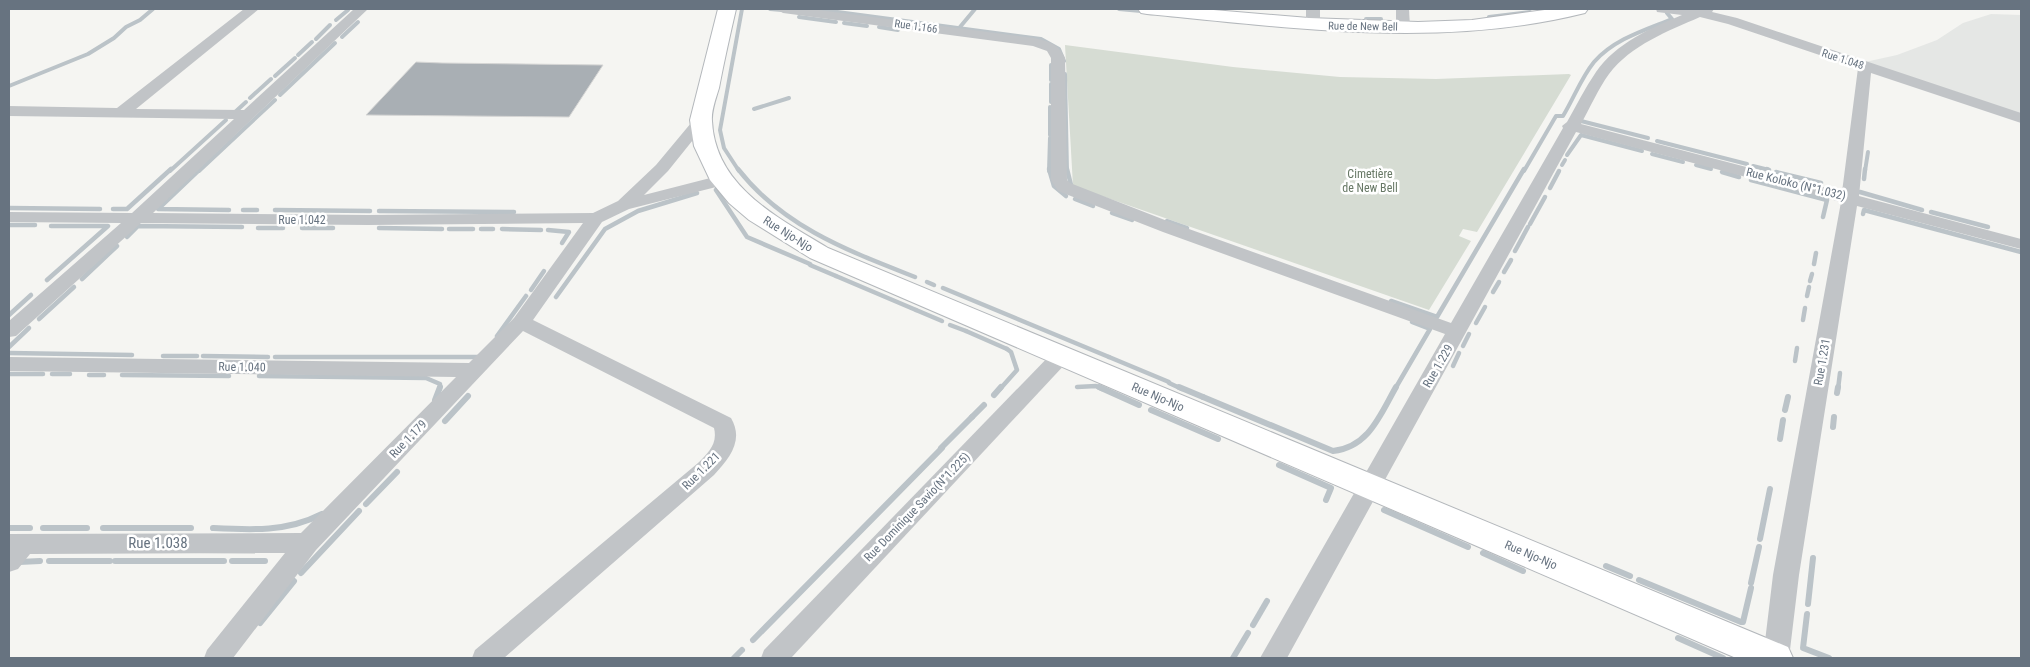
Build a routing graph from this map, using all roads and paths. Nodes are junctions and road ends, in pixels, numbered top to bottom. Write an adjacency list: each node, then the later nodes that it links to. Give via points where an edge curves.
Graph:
1 (252, 9): 13 (street)
2 (360, 9): 14 (street)
3 (728, 9): 16 (main road, Rue Njo-Njo)
4 (783, 9): 27 (street, Rue 1.166, via 1048,46 1058,58 1059,180 1064,187)
5 (1154, 9): 9 (main road, Rue de New Bell)
6 (1579, 9): 10 (main road, Rue de New Bell, via 1515,20)
7 (1662, 9): 8 (street, Rue 1.048)
8 (1703, 11): 11 (street, Rue 1.048); 17 (street, Rue 1.229, via 1616,56)
9 (1313, 17): 10 (main road, Rue de New Bell)
10 (1402, 18)
11 (1865, 66): 15 (street, Rue 1.048); 19 (street, Rue 1.231)
12 (9, 111): 13 (street)
13 (122, 112): 14 (street)
14 (248, 115): 22 (street)
15 (2021, 118)
16 (701, 120): 18 (main road, Rue Njo-Njo, via 705,146); 20 (street, via 662,168)
17 (1570, 126): 19 (street, Rue Koloko (N°1.032)); 27 (street, Rue 1.229)
18 (722, 180): 20 (street); 28 (main road, Rue Njo-Njo, via 757,214 819,253)
19 (1850, 198): 24 (street, Rue Koloko (N°1.032)); 38 (street, Rue 1.231)
20 (623, 205): 23 (street)
21 (9, 217): 22 (street, Rue 1.042)
22 (137, 218): 23 (street, Rue 1.042); 26 (street)
23 (596, 218): 25 (street, Rue 1.179)
24 (2021, 244)
25 (522, 322): 30 (street, Rue 1.179); 35 (street, Rue 1.221, via 723,423 728,432 726,444 706,469)
26 (9, 330)
27 (1458, 332): 31 (street, Rue 1.229)
28 (1061, 356): 31 (main road, Rue Njo-Njo); 36 (street, Rue Dominique Savio(N°1.225))
29 (9, 364): 30 (street, Rue 1.040)
30 (475, 370): 32 (street, Rue 1.179)
31 (1370, 487): 37 (street, Rue 1.229); 38 (main road, Rue Njo-Njo)
32 (307, 543): 33 (street, Rue 1.038); 34 (street, Rue 1.179)
33 (14, 550)
34 (217, 658)
35 (485, 658)
36 (774, 658)
37 (1273, 658)
38 (1775, 658)

